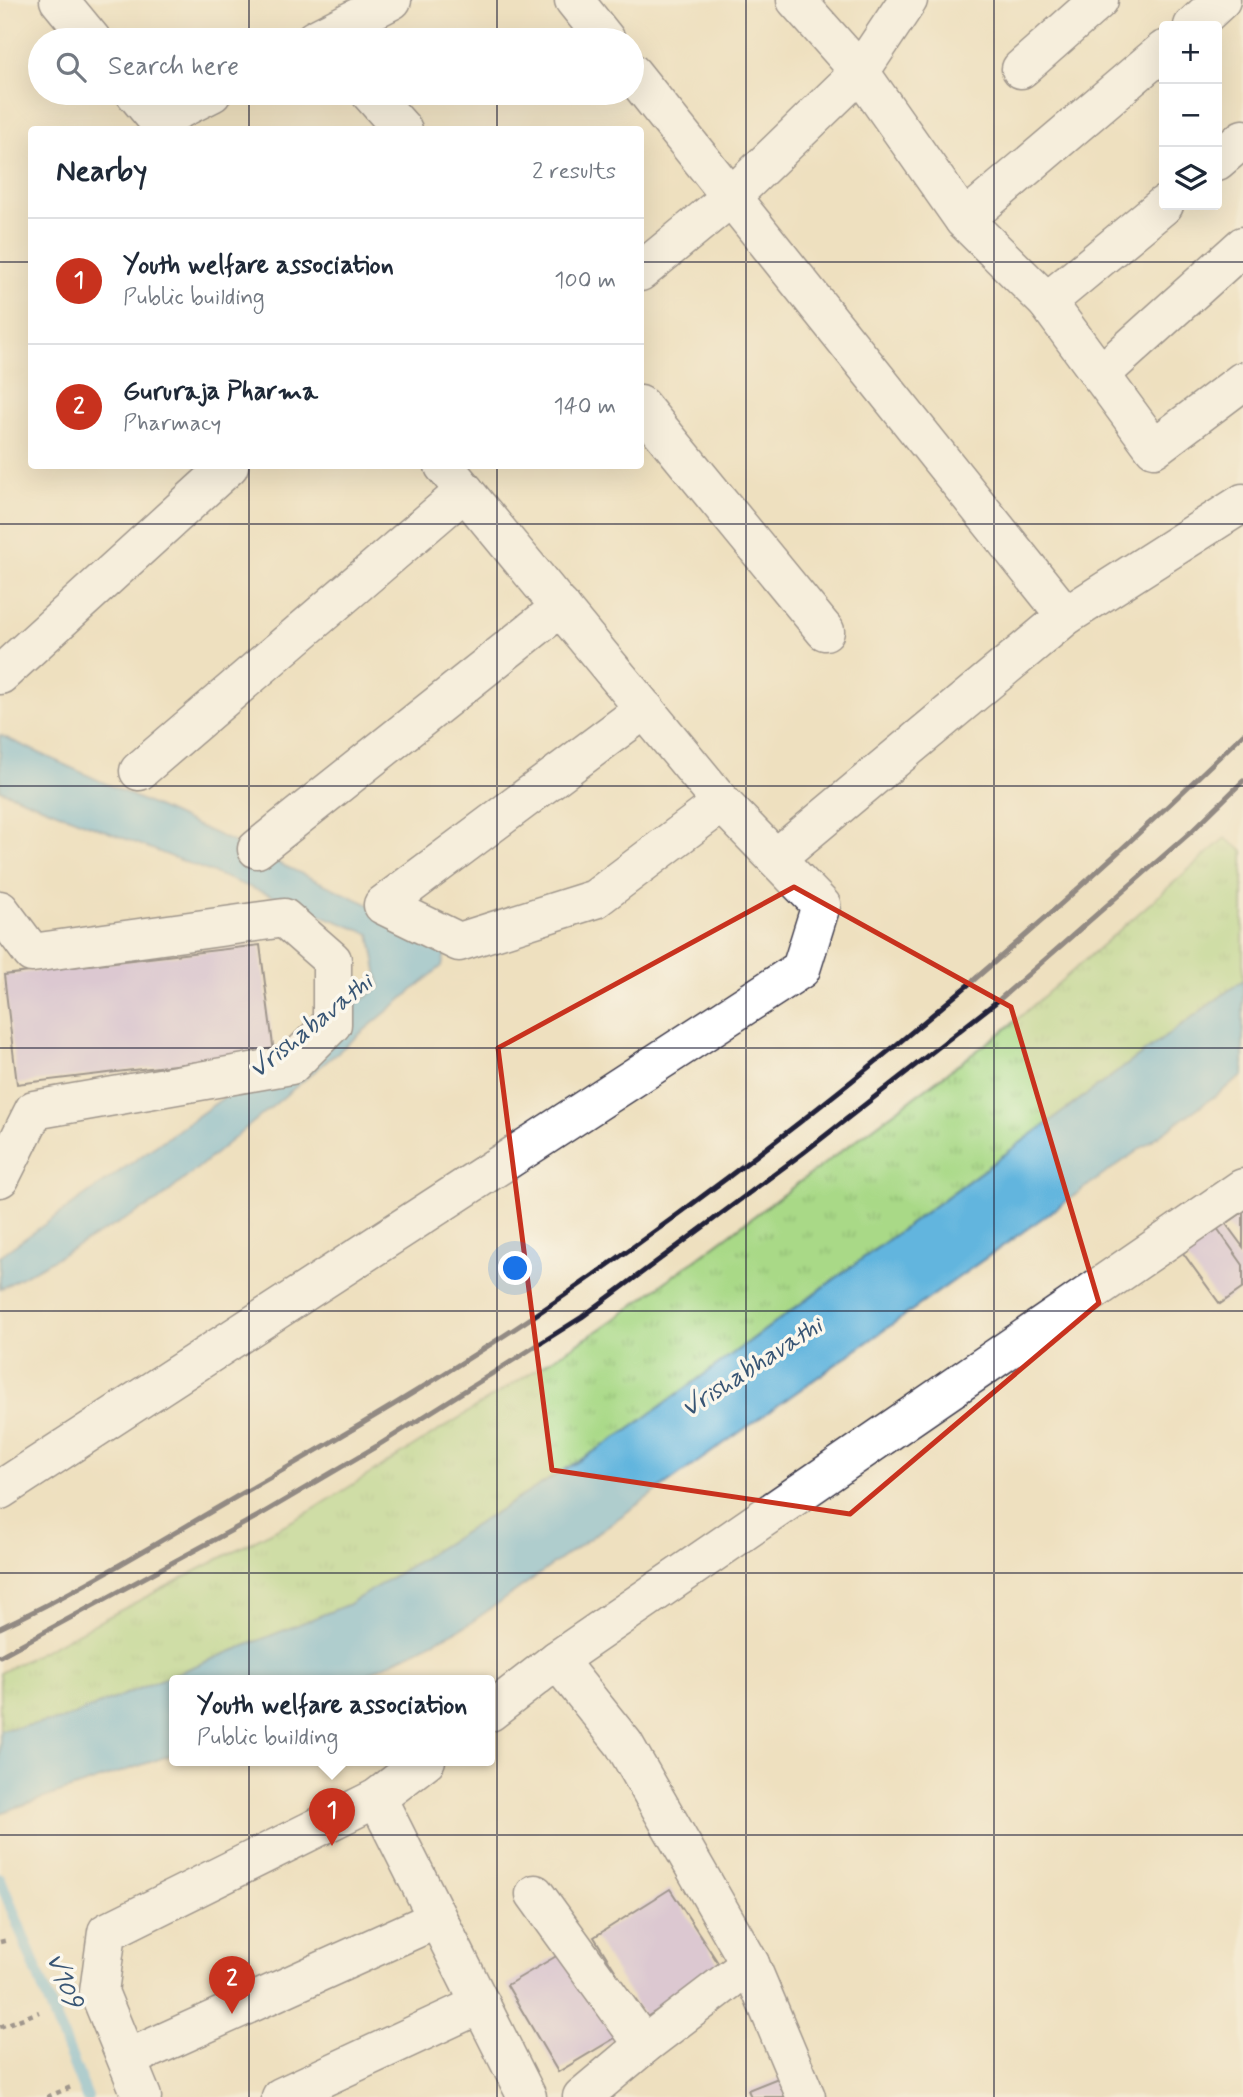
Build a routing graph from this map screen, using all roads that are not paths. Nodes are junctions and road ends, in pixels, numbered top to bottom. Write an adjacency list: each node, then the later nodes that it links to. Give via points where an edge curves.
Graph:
1 (58, 0): 9 (street)
2 (392, 0): 10 (street)
3 (574, 0): 11 (street)
4 (796, 0): 14 (street)
5 (908, 0): 14 (street)
6 (1099, 0): 13 (street)
7 (1221, 0): 8 (street)
8 (1198, 21)
9 (82, 28)
10 (340, 28)
11 (596, 28)
12 (1159, 54): 24 (street)
13 (1021, 69)
14 (860, 72): 22 (street); 24 (street)
15 (644, 88): 22 (street)
16 (178, 105): 18 (street)
17 (381, 105): 19 (street)
18 (153, 114)
19 (399, 126)
20 (1243, 139): 21 (street)
21 (1222, 157)
22 (731, 197): 26 (street); 35 (street)
23 (1159, 209): 27 (street)
24 (964, 220): 27 (street)
25 (1243, 246): 28 (street)
26 (644, 269)
27 (1047, 302): 28 (street)
28 (1100, 375): 29 (street, via 1154,448)
29 (1243, 381)
30 (644, 410): 36 (street)
31 (226, 469): 37 (street)
32 (454, 478): 34 (street); 39 (street)
33 (1243, 503): 35 (street)
34 (561, 607): 38 (street); 41 (street)
35 (1066, 616): 42 (street)
36 (825, 631)
37 (0, 675)
38 (645, 709): 40 (street); 40 (street, via 383,905 459,942 595,899)
39 (139, 771)
40 (722, 803): 42 (street)
41 (257, 849)
42 (776, 858): 46 (street, via 821,905 802,969)
43 (0, 910): 44 (street, via 32,953 284,918 332,960 332,1024 291,1065 34,1110)
44 (0, 1178)
45 (1243, 1188): 47 (street)
46 (0, 1490)
47 (557, 1660): 48 (street); 53 (street, via 624,1744)
48 (495, 1707)
49 (418, 1766): 50 (street)
50 (377, 1798): 52 (street); 56 (street, via 107,1932 99,1992)
51 (535, 1894): 55 (street)
52 (437, 1919): 54 (street); 56 (street)
53 (750, 1964): 55 (street); 61 (street)
54 (481, 2004): 58 (street); 59 (street)
55 (643, 2045): 60 (street)
56 (127, 2059): 57 (street)
57 (142, 2097)
58 (281, 2097)
59 (527, 2097)
60 (582, 2097)
61 (806, 2097)

